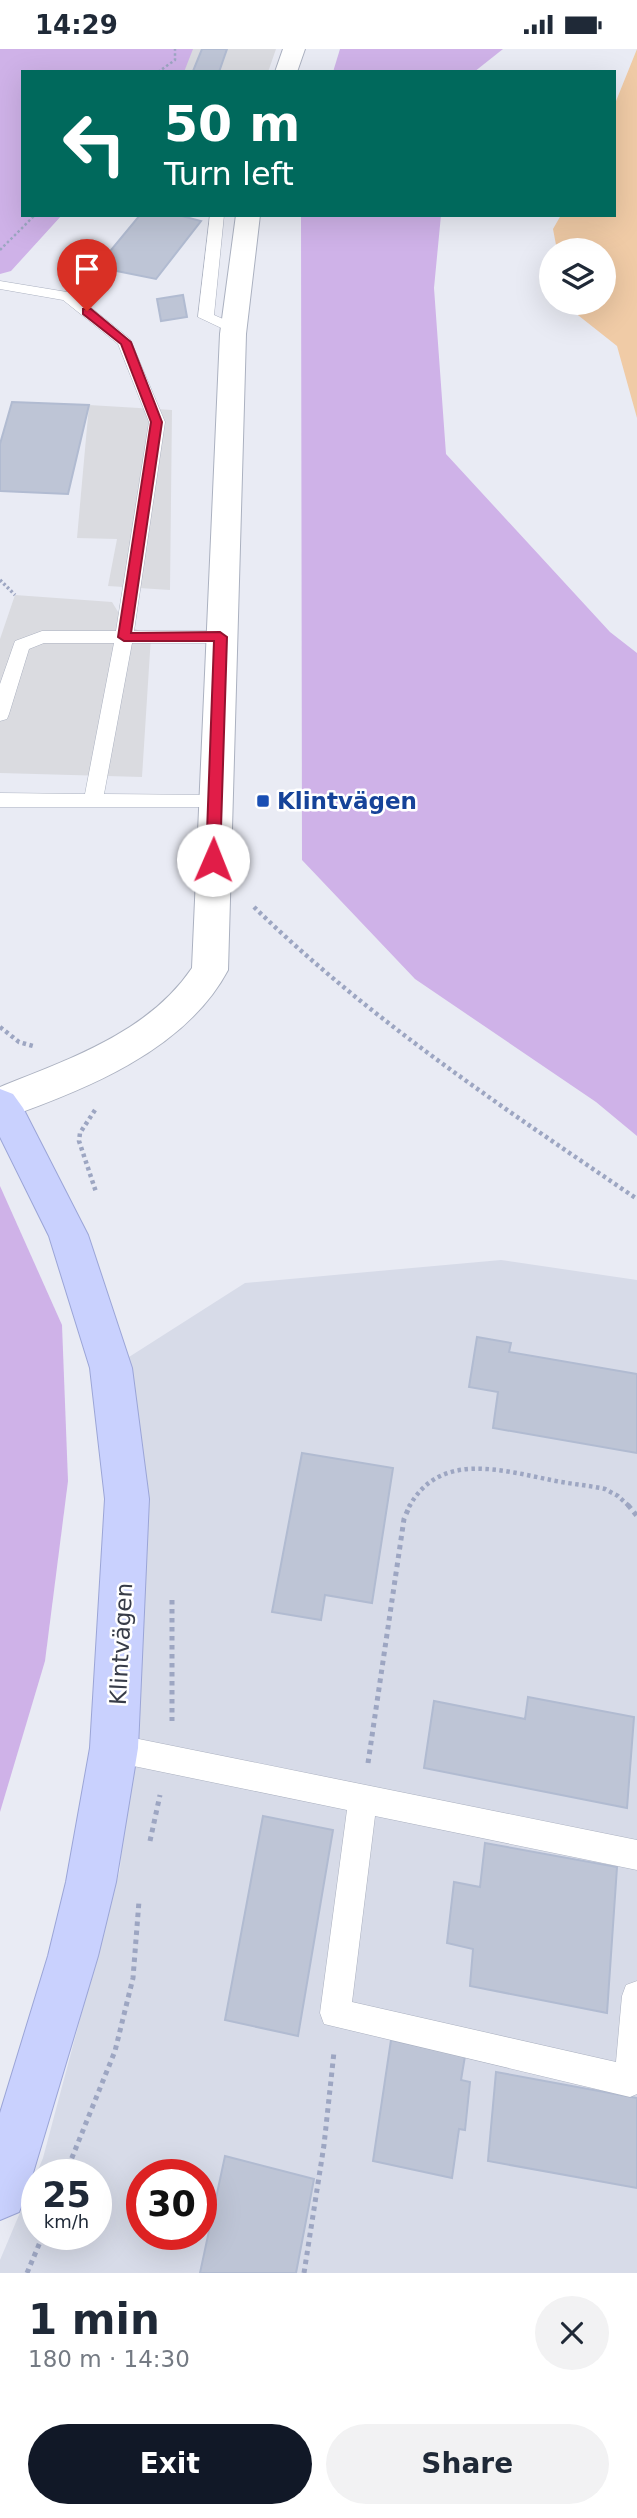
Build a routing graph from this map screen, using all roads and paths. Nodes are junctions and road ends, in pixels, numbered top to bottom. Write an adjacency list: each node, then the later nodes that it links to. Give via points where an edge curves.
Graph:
1 (174, 49): 3 (path, via 175,60)
2 (294, 49): 4 (street)
3 (161, 70)
4 (287, 70)
5 (33, 217): 8 (path)
6 (216, 217): 10 (lane, via 206,317)
7 (248, 217): 10 (street, Klintvägen)
8 (0, 250)
9 (0, 285): 13 (lane, via 68,296 125,342 157,422)
10 (234, 329): 14 (street, Klintvägen)
11 (0, 580): 12 (path)
12 (15, 595)
13 (124, 637): 14 (lane); 15 (lane, via 42,637 21,645); 17 (lane)
14 (220, 637): 18 (street, Klintvägen)
15 (0, 714)
16 (0, 800): 17 (lane)
17 (93, 801): 18 (lane)
18 (215, 803): 24 (street, Klintvägen, via 210,969 202,985 159,1027 101,1060)
19 (250, 896): 20 (path)
20 (252, 906): 21 (path); 26 (path, via 353,998)
21 (251, 916)
22 (0, 1027): 23 (path, via 19,1042)
23 (40, 1047)
24 (0, 1105): 30 (street, Klintvägen, via 68,1235 111,1368 127,1499)
25 (100, 1105): 27 (path, via 79,1141)
26 (637, 1199)
27 (100, 1202)
28 (637, 1516): 32 (path, via 608,1491 495,1471 445,1473 424,1485 404,1519)
29 (172, 1593): 31 (path, via 172,1731)
30 (114, 1748): 31 (lane); 39 (street, Klintvägen, via 73,1956)
31 (167, 1758): 32 (lane); 33 (path)
32 (363, 1799): 34 (lane); 37 (lane)
33 (150, 1844)
34 (637, 1855)
35 (140, 1897): 38 (path, via 133,1978 116,2051)
36 (637, 1996): 37 (lane, via 630,2081)
37 (335, 2013): 42 (path, via 324,2145)
38 (72, 2159)
39 (0, 2193)
40 (37, 2250): 41 (path)
41 (27, 2273)
42 (304, 2273)

